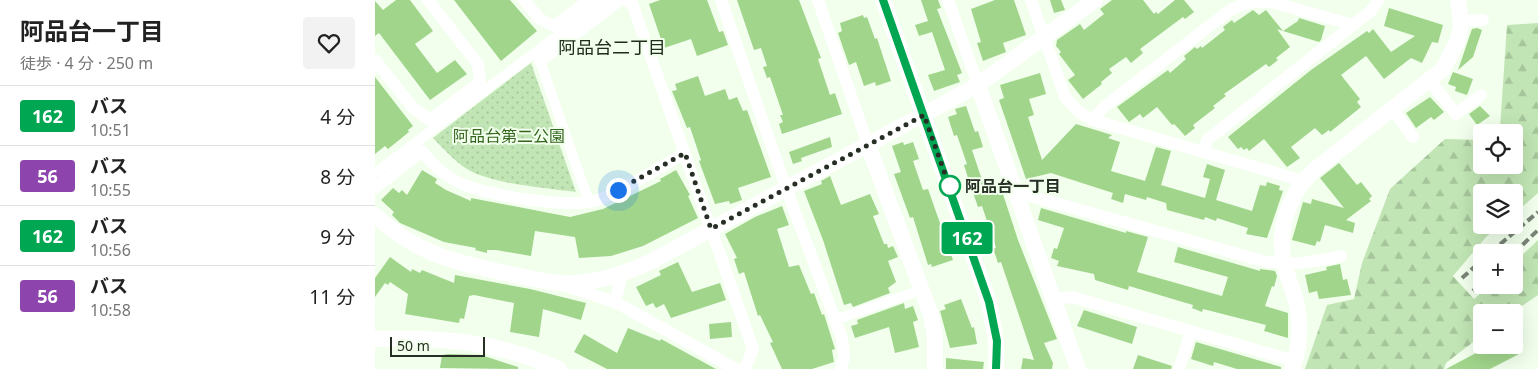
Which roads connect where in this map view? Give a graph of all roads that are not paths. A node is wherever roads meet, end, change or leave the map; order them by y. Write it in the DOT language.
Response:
graph roads {
  1 [pos="428,0"];
  2 [pos="524,0"];
  3 [pos="589,0"];
  4 [pos="605,0"];
  5 [pos="621,0"];
  6 [pos="625,0"];
  7 [pos="721,0"];
  8 [pos="818,0"];
  9 [pos="883,0"];
  10 [pos="948,0"];
  11 [pos="1031,0"];
  12 [pos="1095,0"];
  13 [pos="1378,0"];
  14 [pos="1458,0"];
  15 [pos="1483,20"];
  16 [pos="1461,21"];
  17 [pos="1353,26"];
  18 [pos="1044,37"];
  19 [pos="375,60"];
  20 [pos="540,60"];
  21 [pos="1430,81"];
  22 [pos="978,85"];
  23 [pos="1481,95"];
  24 [pos="1393,110"];
  25 [pos="924,115"];
  26 [pos="1092,120"];
  27 [pos="1413,137"];
  28 [pos="868,145"];
  29 [pos="1204,151"];
  30 [pos="685,153"];
  31 [pos="375,173"];
  32 [pos="1304,181"];
  33 [pos="375,188"];
  34 [pos="785,188"];
  35 [pos="1016,192"];
  36 [pos="589,202"];
  37 [pos="375,215"];
  38 [pos="711,229"];
  39 [pos="1341,256"];
  40 [pos="1285,265"];
  41 [pos="622,274"];
  42 [pos="560,284"];
  43 [pos="921,290"];
  44 [pos="1054,299"];
  45 [pos="615,302"];
  46 [pos="835,320"];
  47 [pos="1191,331"];
  48 [pos="375,339"];
  49 [pos="1294,365"];
  50 [pos="559,369"];
  51 [pos="736,369"];
  52 [pos="745,369"];
  53 [pos="841,369"];
  54 [pos="935,369"];
  55 [pos="996,369"];
  56 [pos="1079,369"];
  57 [pos="1179,369"];
  1 -- 19 [label="street"];
  2 -- 3 [label="street"];
  4 -- 31 [label="street"];
  5 -- 20 [label="street"];
  6 -- 30 [label="street"];
  7 -- 34 [label="street"];
  8 -- 28 [label="street"];
  9 -- 25 [label="street"];
  10 -- 22 [label="street"];
  11 -- 18 [label="street"];
  12 -- 18 [label="street"];
  13 -- 17 [label="street"];
  14 -- 16 [label="street"];
  15 -- 16 [label="street"];
  16 -- 21 [label="street"];
  17 -- 26 [label="street"];
  17 -- 29 [label="street"];
  18 -- 22 [label="street"];
  18 -- 26 [label="street"];
  20 -- 36 [label="street"];
  21 -- 23 [label="street"];
  21 -- 24 [label="street"];
  22 -- 25 [label="street"];
  22 -- 35 [label="street"];
  24 -- 27 [label="street"];
  24 -- 32 [label="street"];
  25 -- 28 [label="street"];
  25 -- 55 [label="street"];
  26 -- 29 [label="street"];
  28 -- 34 [label="street"];
  28 -- 43 [label="street"];
  29 -- 32 [label="street"];
  30 -- 36 [label="street"];
  30 -- 38 [label="street"];
  32 -- 40 [label="street"];
  33 -- 36 [label="street"];
  34 -- 38 [label="street"];
  34 -- 46 [label="street"];
  35 -- 40 [label="street"];
  35 -- 44 [label="street"];
  37 -- 42 [label="street"];
  38 -- 41 [label="street"];
  38 -- 52 [label="street"];
  39 -- 40 [label="street"];
  40 -- 49 [label="street"];
  41 -- 42 [label="street"];
  41 -- 45 [label="street"];
  42 -- 45 [label="street"];
  43 -- 46 [label="street"];
  43 -- 54 [label="street"];
  44 -- 47 [label="street"];
  44 -- 56 [label="street"];
  45 -- 51 [label="street"];
  46 -- 53 [label="street"];
  47 -- 49 [label="street"];
  47 -- 57 [label="street"];
  48 -- 50 [label="street"];
}
